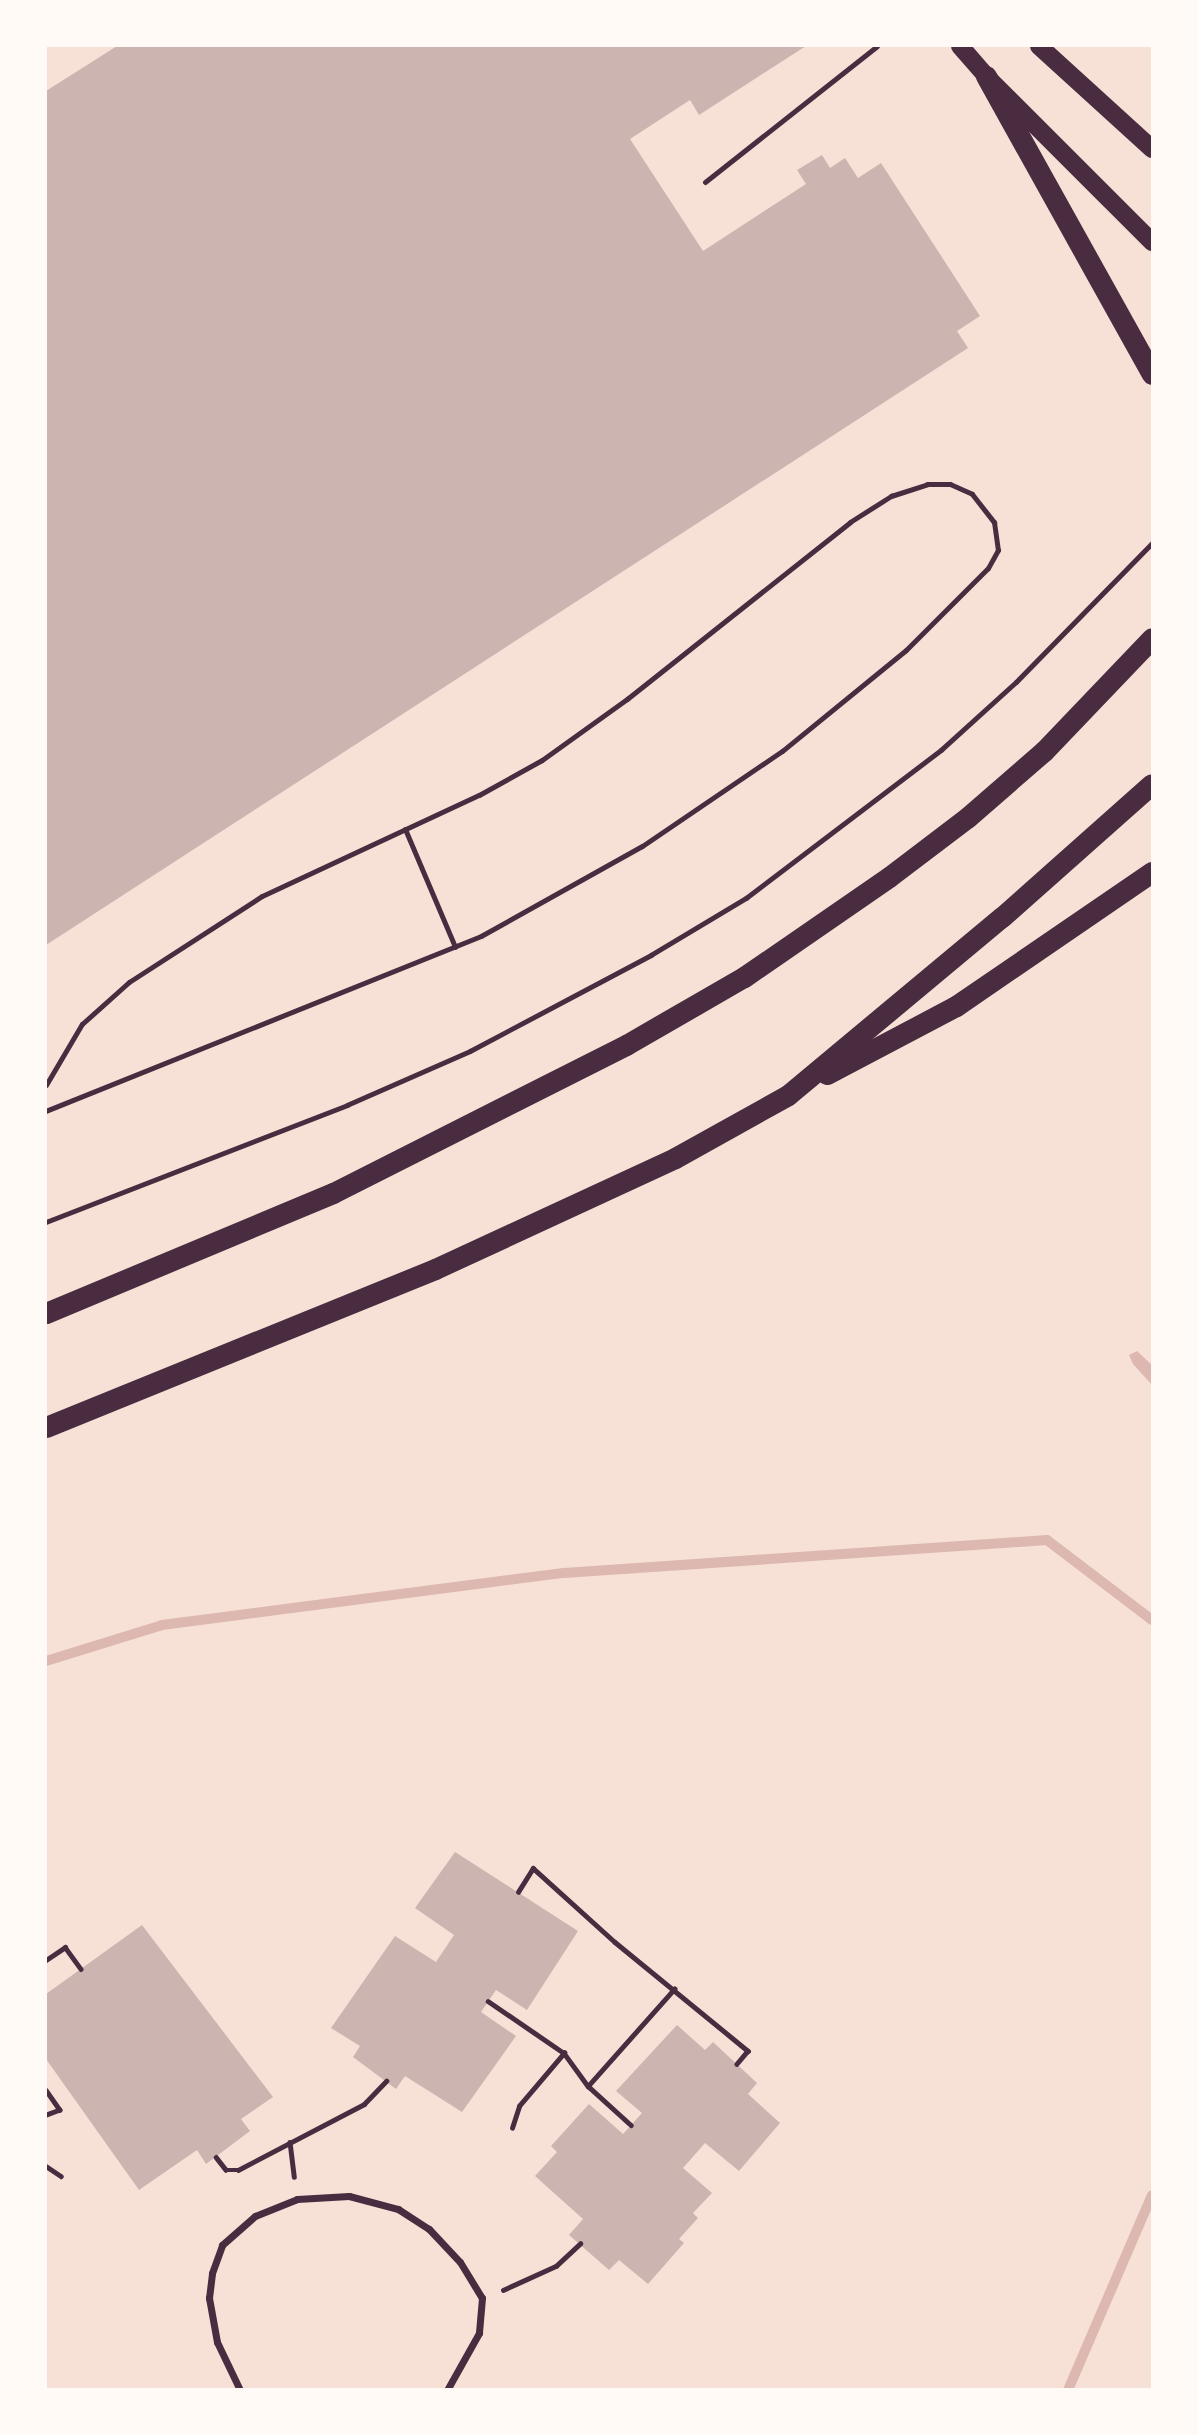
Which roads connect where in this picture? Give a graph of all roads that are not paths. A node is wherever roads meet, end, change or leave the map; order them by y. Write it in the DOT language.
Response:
graph roads {
  1 [pos="877,46"];
  2 [pos="960,46"];
  3 [pos="1039,46"];
  4 [pos="986,76"];
  5 [pos="1153,149"];
  6 [pos="705,182"];
  7 [pos="1153,242"];
  8 [pos="1153,374"];
  9 [pos="1153,638"];
  10 [pos="1153,784"];
  11 [pos="405,829"];
  12 [pos="1153,872"];
  13 [pos="455,947"];
  14 [pos="46,1085"];
  15 [pos="788,1095"];
  16 [pos="46,1111"];
  17 [pos="46,1313"];
  18 [pos="46,1427"];
  19 [pos="240,2389"];
  20 [pos="447,2389"];
  1 -- 6 [label="lane"];
  2 -- 4 [label="main road"];
  3 -- 5 [label="main road"];
  4 -- 7 [label="main road"];
  4 -- 8 [label="highway"];
  9 -- 17 [label="highway"];
  10 -- 15 [label="highway"];
  11 -- 13 [label="lane"];
  11 -- 13 [label="lane"];
  11 -- 14 [label="lane"];
  12 -- 15 [label="highway"];
  13 -- 16 [label="lane"];
  15 -- 18 [label="highway"];
  19 -- 20 [label="street"];
}
